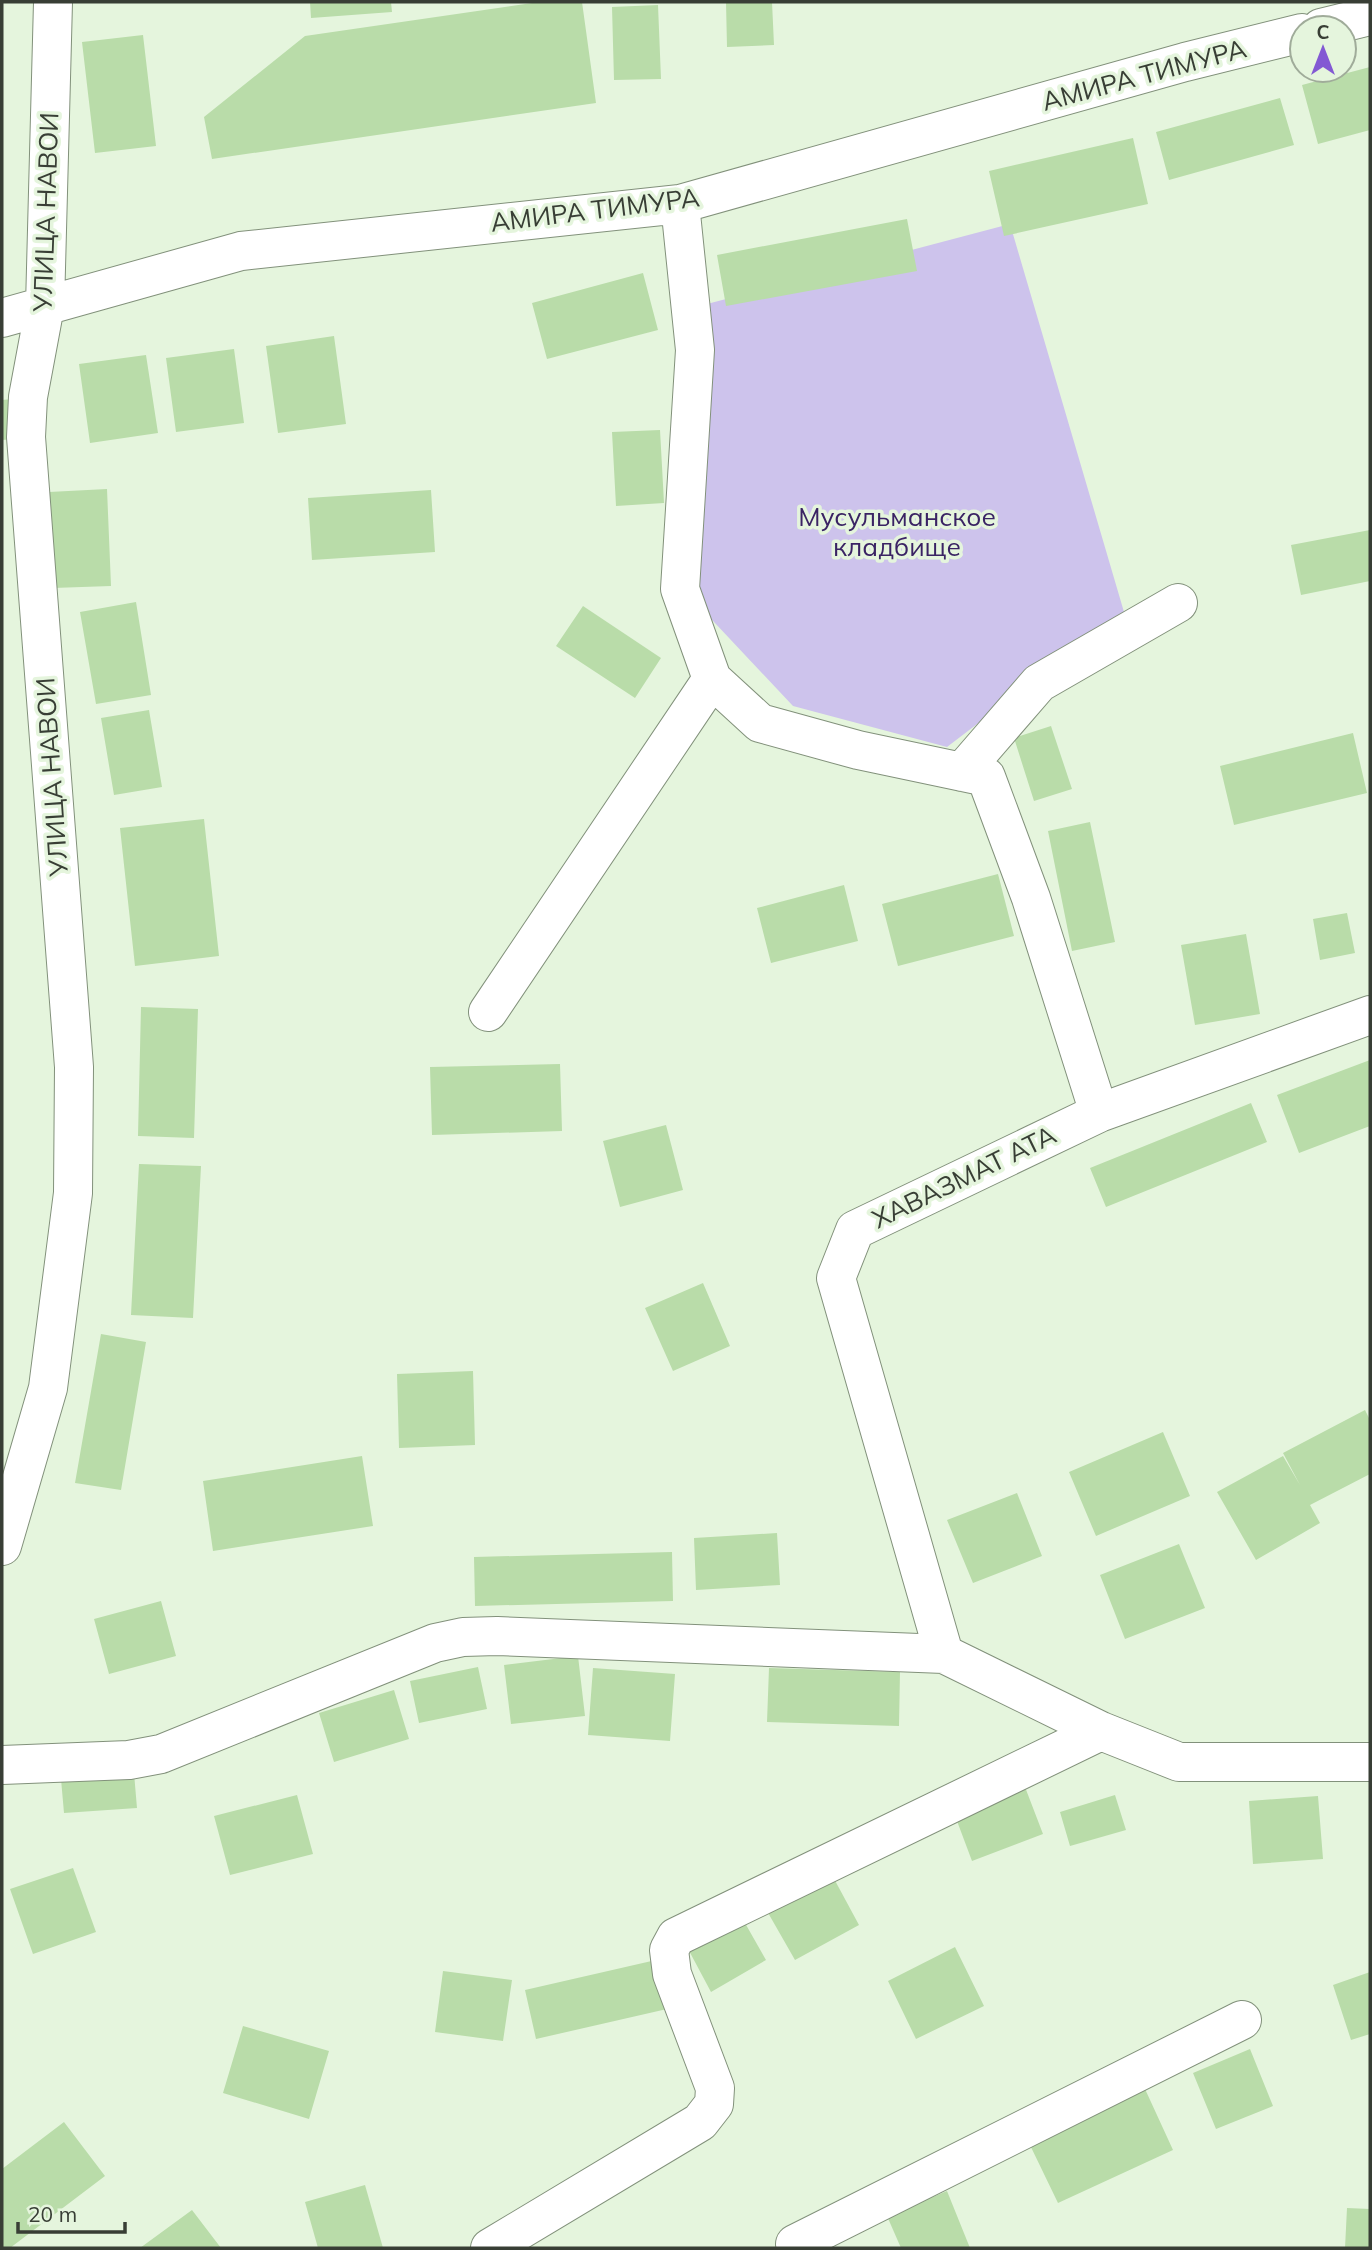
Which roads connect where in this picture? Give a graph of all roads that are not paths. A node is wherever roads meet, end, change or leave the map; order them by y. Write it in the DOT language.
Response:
graph roads {
  1 [pos="53,2"];
  2 [pos="1288,36"];
  3 [pos="680,204"];
  4 [pos="45,306"];
  5 [pos="2,318"];
  6 [pos="1178,603"];
  7 [pos="712,679"];
  8 [pos="962,772"];
  9 [pos="488,1012"];
  10 [pos="1370,1014"];
  11 [pos="1099,1113"];
  12 [pos="2,1546"];
  13 [pos="944,1654"];
  14 [pos="1101,1731"];
  15 [pos="1370,1762"];
  16 [pos="2,1765"];
  17 [pos="1242,2020"];
  18 [pos="490,2248"];
  19 [pos="797,2248"];
  1 -- 4 [label="street, УЛИЦА НАВОИ"];
  2 -- 3 [label="street, АМИРА ТИМУРА"];
  3 -- 4 [label="street, АМИРА ТИМУРА"];
  3 -- 7 [label="street"];
  4 -- 5 [label="street, АМИРА ТИМУРА"];
  4 -- 12 [label="street, УЛИЦА НАВОИ"];
  6 -- 8 [label="street"];
  7 -- 8 [label="street"];
  7 -- 9 [label="street"];
  8 -- 11 [label="street"];
  10 -- 11 [label="street, ХАВАЗМАТ АТА"];
  11 -- 13 [label="street, ХАВАЗМАТ АТА"];
  13 -- 14 [label="street"];
  13 -- 16 [label="street"];
  14 -- 15 [label="street"];
  14 -- 18 [label="street"];
  17 -- 19 [label="street"];
}
